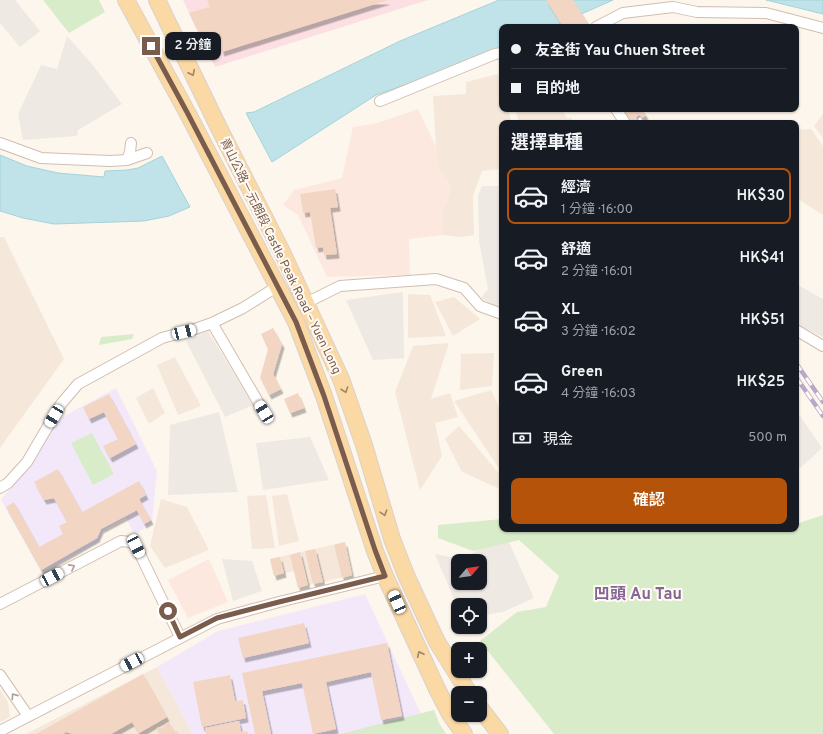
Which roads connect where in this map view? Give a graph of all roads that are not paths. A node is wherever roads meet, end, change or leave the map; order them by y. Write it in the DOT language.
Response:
graph roads {
  1 [pos="126,0"];
  2 [pos="157,0"];
  3 [pos="601,24"];
  4 [pos="823,28"];
  5 [pos="499,53"];
  6 [pos="380,101"];
  7 [pos="131,142"];
  8 [pos="0,143"];
  9 [pos="147,153"];
  10 [pos="127,160"];
  11 [pos="278,286"];
  12 [pos="306,303"];
  13 [pos="499,313"];
  14 [pos="212,323"];
  15 [pos="799,332"];
  16 [pos="823,346"];
  17 [pos="264,412"];
  18 [pos="0,488"];
  19 [pos="385,576"];
  20 [pos="0,604"];
  21 [pos="180,637"];
  22 [pos="0,675"];
  23 [pos="465,686"];
  24 [pos="28,716"];
  25 [pos="487,717"];
  26 [pos="0,731"];
  27 [pos="464,734"];
  28 [pos="500,734"];
  1 -- 11 [label="main road, 青山公路－元朗段 Castle Peak Road – Yuen Long"];
  2 -- 12 [label="main road, 青山公路－元朗段 Castle Peak Road – Yuen Long, one-way"];
  3 -- 4 [label="street"];
  5 -- 6 [label="street"];
  7 -- 10 [label="street"];
  8 -- 10 [label="street"];
  9 -- 10 [label="street"];
  11 -- 14 [label="street"];
  11 -- 19 [label="main road, 青山公路－元朗段 Castle Peak Road – Yuen Long"];
  12 -- 13 [label="street"];
  12 -- 23 [label="main road, 青山公路－元朗段 Castle Peak Road – Yuen Long, one-way"];
  14 -- 17 [label="street"];
  14 -- 18 [label="street"];
  15 -- 16 [label="street"];
  19 -- 21 [label="street"];
  27 -- 19 [label="main road, 青山公路－元朗段 Castle Peak Road – Yuen Long, one-way"];
  20 -- 21 [label="street, one-way"];
  21 -- 24 [label="street"];
  24 -- 22 [label="street, one-way"];
  24 -- 26 [label="street"];
  25 -- 28 [label="main road"];
}
